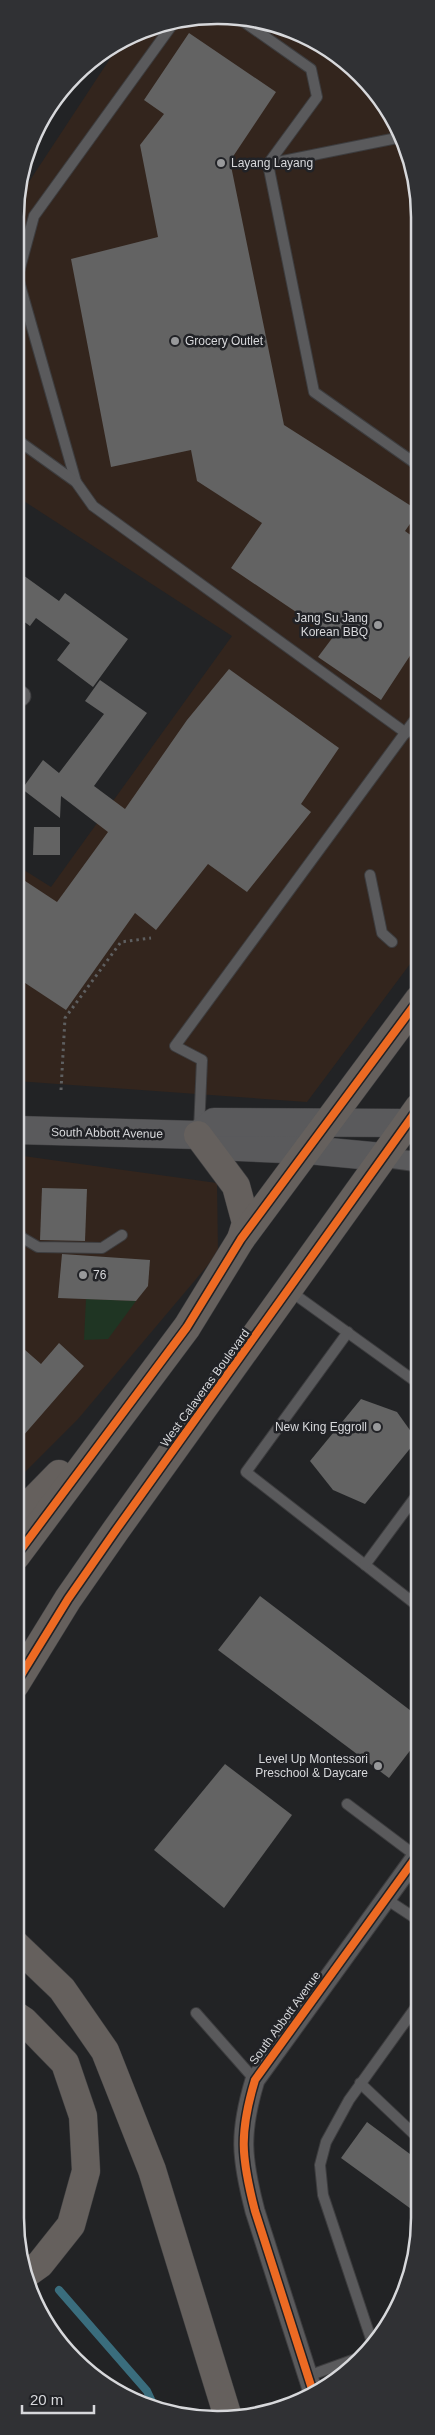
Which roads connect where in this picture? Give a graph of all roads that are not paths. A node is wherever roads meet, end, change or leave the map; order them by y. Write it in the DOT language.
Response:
graph roads {
  1 [pos="262,29"];
  2 [pos="168,30"];
  3 [pos="395,139"];
  4 [pos="268,164"];
  5 [pos="24,253"];
  6 [pos="24,303"];
  7 [pos="24,445"];
  8 [pos="411,460"];
  9 [pos="76,482"];
  10 [pos="411,726"];
  11 [pos="406,734"];
  12 [pos="370,875"];
  13 [pos="392,942"];
  14 [pos="411,1010"];
  15 [pos="411,1118"];
  16 [pos="328,1123"];
  17 [pos="411,1123"];
  18 [pos="24,1130"];
  19 [pos="198,1135"];
  20 [pos="308,1150"];
  21 [pos="382,1157"];
  22 [pos="411,1161"];
  23 [pos="122,1236"];
  24 [pos="24,1239"];
  25 [pos="241,1239"];
  26 [pos="290,1290"];
  27 [pos="348,1332"];
  28 [pos="411,1378"];
  29 [pos="129,1404"];
  30 [pos="411,1503"];
  31 [pos="24,1510"];
  32 [pos="24,1545"];
  33 [pos="365,1565"];
  34 [pos="411,1601"];
  35 [pos="24,1672"];
  36 [pos="347,1804"];
  37 [pos="411,1850"];
  38 [pos="411,1863"];
  39 [pos="386,1899"];
  40 [pos="411,1915"];
  41 [pos="24,1953"];
  42 [pos="196,2013"];
  43 [pos="411,2014"];
  44 [pos="24,2020"];
  45 [pos="255,2080"];
  46 [pos="360,2084"];
  47 [pos="411,2131"];
  48 [pos="31,2271"];
  49 [pos="370,2336"];
  50 [pos="335,2371"];
  51 [pos="311,2384"];
  52 [pos="226,2411"];
  1 -- 4 [label="lane"];
  2 -- 5 [label="lane"];
  3 -- 4 [label="lane"];
  4 -- 8 [label="lane"];
  6 -- 9 [label="lane"];
  7 -- 9 [label="lane"];
  9 -- 11 [label="lane"];
  10 -- 11 [label="lane"];
  11 -- 19 [label="lane"];
  12 -- 13 [label="lane"];
  14 -- 16 [label="highway"];
  15 -- 16 [label="street"];
  16 -- 19 [label="street"];
  16 -- 20 [label="highway"];
  17 -- 21 [label="highway, West Calaveras Boulevard"];
  18 -- 19 [label="street, South Abbott Avenue"];
  19 -- 20 [label="street, South Abbott Avenue"];
  19 -- 25 [label="highway"];
  20 -- 21 [label="street, South Abbott Avenue"];
  20 -- 25 [label="highway"];
  21 -- 22 [label="street, South Abbott Avenue"];
  21 -- 26 [label="highway, West Calaveras Boulevard"];
  23 -- 24 [label="lane"];
  25 -- 29 [label="highway"];
  26 -- 27 [label="lane"];
  26 -- 35 [label="highway, West Calaveras Boulevard"];
  27 -- 28 [label="lane"];
  27 -- 33 [label="lane"];
  29 -- 31 [label="highway"];
  29 -- 32 [label="highway"];
  30 -- 33 [label="lane"];
  33 -- 34 [label="lane"];
  36 -- 37 [label="lane"];
  38 -- 39 [label="street, South Abbott Avenue"];
  39 -- 40 [label="lane"];
  39 -- 45 [label="street, South Abbott Avenue"];
  41 -- 52 [label="highway"];
  42 -- 45 [label="lane"];
  43 -- 46 [label="lane"];
  44 -- 48 [label="highway"];
  45 -- 51 [label="street, South Abbott Avenue"];
  46 -- 47 [label="lane"];
  46 -- 49 [label="lane"];
  50 -- 51 [label="lane"];
}
